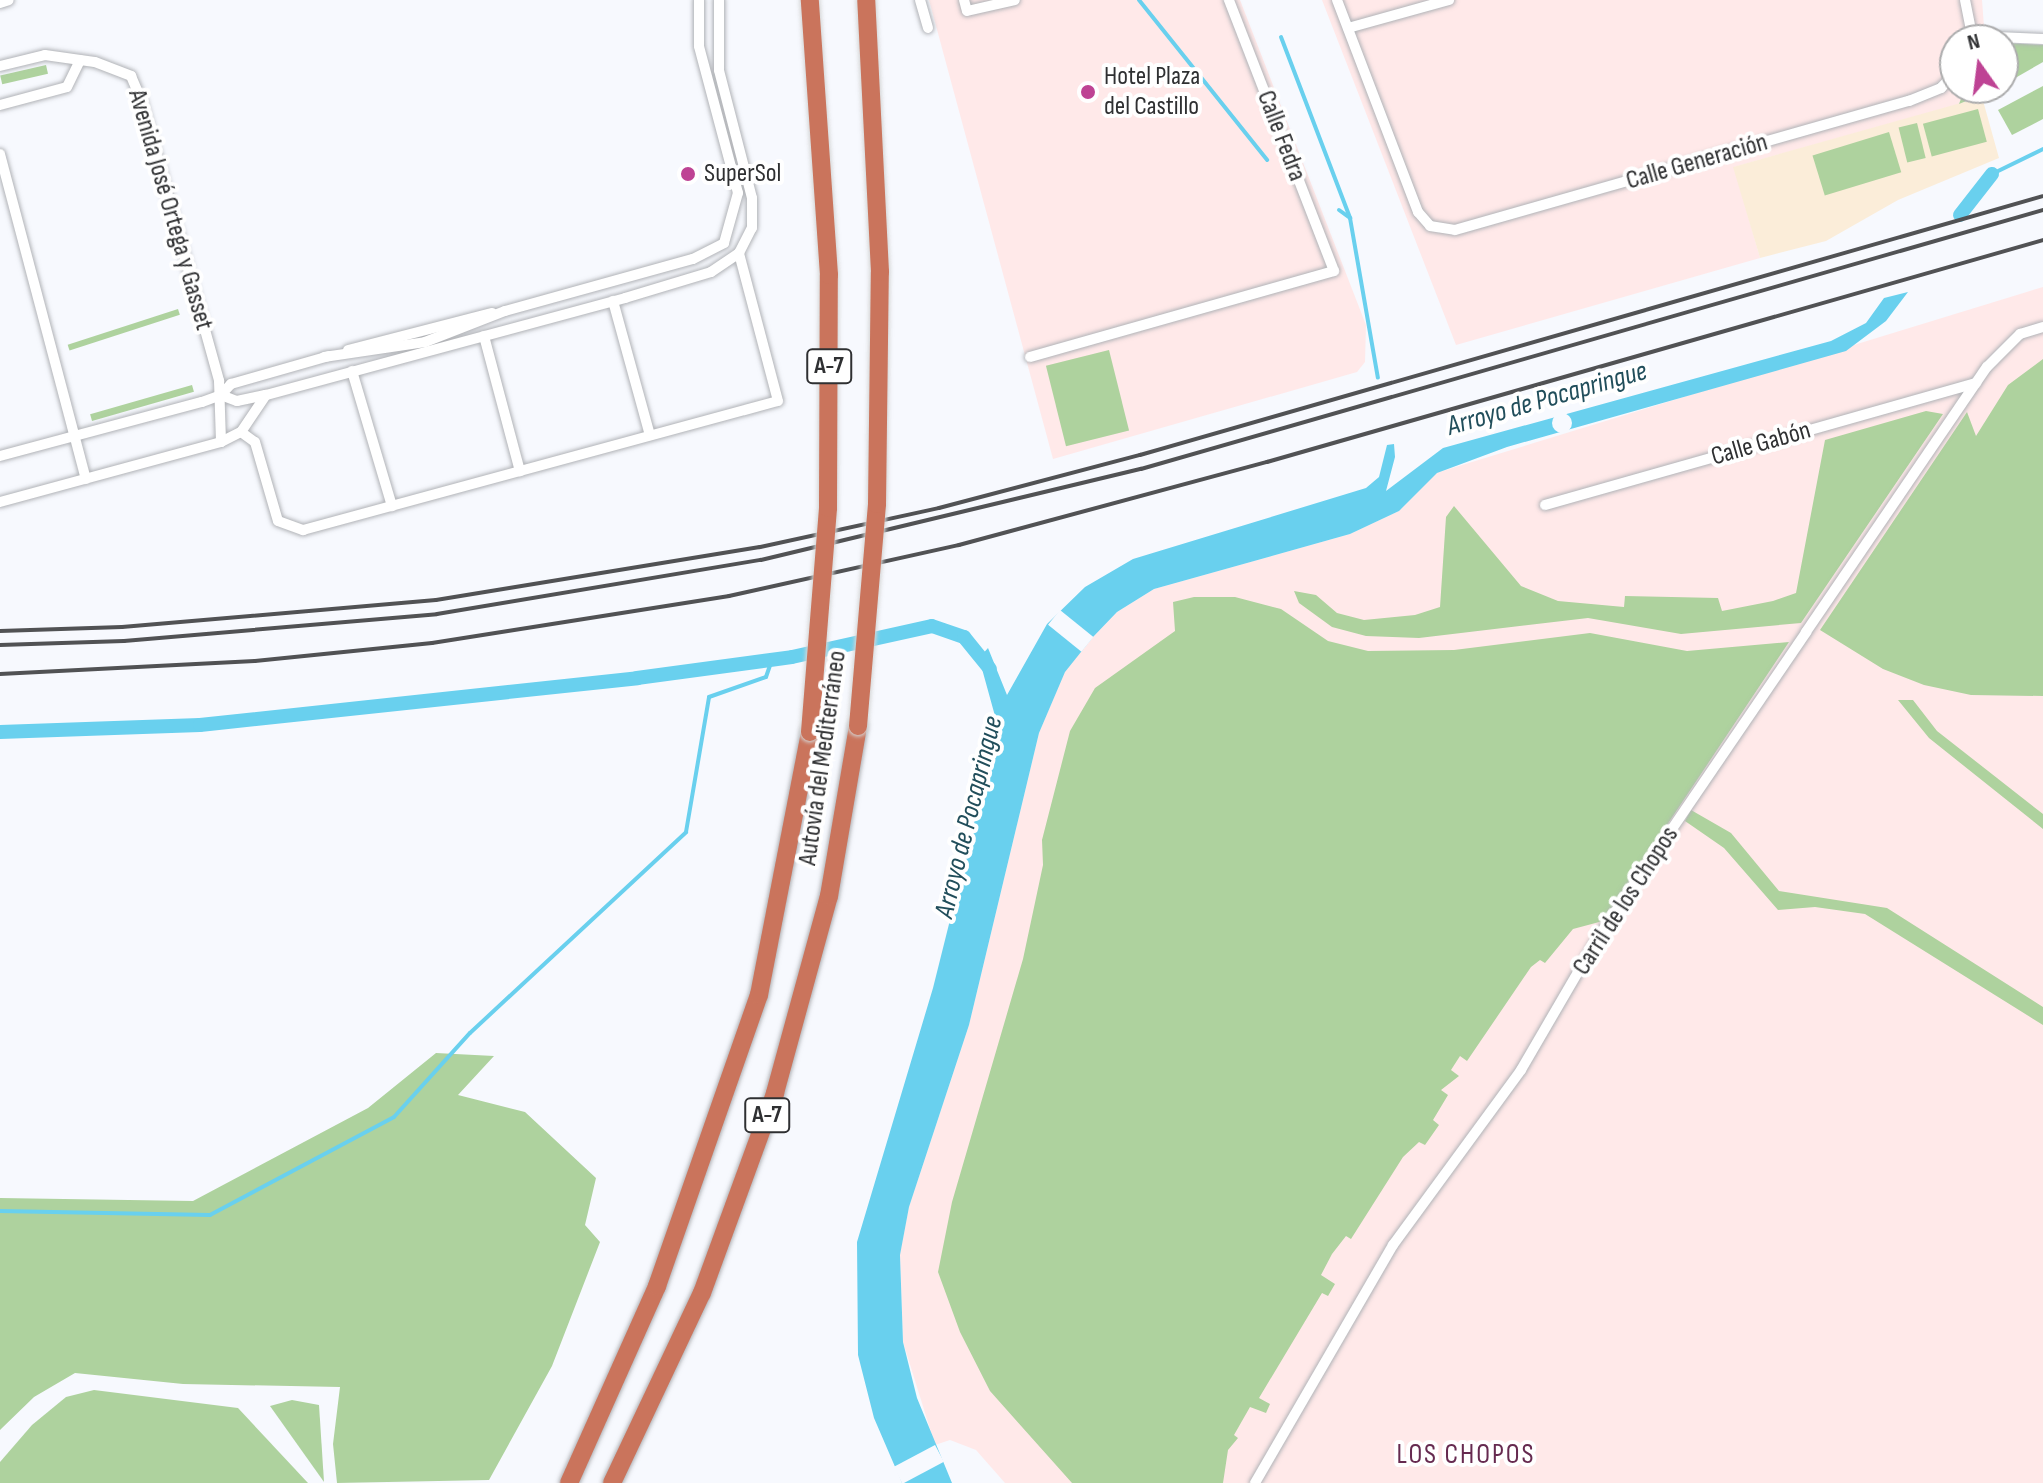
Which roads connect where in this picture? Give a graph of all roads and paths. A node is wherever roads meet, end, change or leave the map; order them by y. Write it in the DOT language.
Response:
graph roads {
  1 [pos="9,0"];
  2 [pos="699,0"];
  3 [pos="719,0"];
  4 [pos="810,0"];
  5 [pos="866,0"];
  6 [pos="920,0"];
  7 [pos="964,0"];
  8 [pos="1015,0"];
  9 [pos="1229,0"];
  10 [pos="1337,0"];
  11 [pos="1449,0"];
  12 [pos="1965,0"];
  13 [pos="0,3"];
  14 [pos="1970,24"];
  15 [pos="928,28"];
  16 [pos="1348,28"];
  17 [pos="2019,39"];
  18 [pos="2043,39"];
  19 [pos="80,60"];
  20 [pos="0,66"];
  21 [pos="1939,89"];
  22 [pos="0,105"];
  23 [pos="0,154"];
  24 [pos="739,253"];
  25 [pos="613,301"];
  26 [pos="2043,327"];
  27 [pos="484,336"];
  28 [pos="1030,357"];
  29 [pos="352,371"];
  30 [pos="1976,383"];
  31 [pos="221,395"];
  32 [pos="266,395"];
  33 [pos="241,432"];
  34 [pos="650,435"];
  35 [pos="74,436"];
  36 [pos="221,442"];
  37 [pos="0,456"];
  38 [pos="520,471"];
  39 [pos="86,479"];
  40 [pos="0,502"];
  41 [pos="1545,505"];
  42 [pos="392,506"];
  43 [pos="569,1483"];
  44 [pos="612,1483"];
  45 [pos="1255,1483"];
  1 -- 13 [label="street"];
  2 -- 31 [label="street"];
  3 -- 24 [label="street"];
  4 -- 43 [label="highway, Autovía del Mediterráneo / A-7, bridge"];
  5 -- 44 [label="highway, Autovía del Mediterráneo / A-7, bridge"];
  6 -- 15 [label="street"];
  7 -- 8 [label="street"];
  9 -- 28 [label="street, Calle Fedra"];
  10 -- 16 [label="street"];
  11 -- 16 [label="street"];
  12 -- 14 [label="street"];
  16 -- 21 [label="street, Calle Generación"];
  17 -- 18 [label="street"];
  19 -- 20 [label="street, Avenida José Ortega y Gasset"];
  19 -- 22 [label="street"];
  19 -- 31 [label="street, Avenida José Ortega y Gasset"];
  23 -- 35 [label="street"];
  24 -- 25 [label="street"];
  24 -- 34 [label="street"];
  25 -- 27 [label="street"];
  25 -- 34 [label="street"];
  26 -- 30 [label="street, Carril de los Chopos"];
  27 -- 29 [label="street"];
  27 -- 38 [label="street"];
  29 -- 32 [label="street"];
  29 -- 42 [label="street"];
  30 -- 41 [label="street, Calle Gabón"];
  30 -- 45 [label="street, Carril de los Chopos"];
  31 -- 32 [label="street"];
  31 -- 35 [label="street"];
  31 -- 36 [label="street, Avenida José Ortega y Gasset"];
  32 -- 33 [label="street"];
  33 -- 36 [label="street"];
  33 -- 42 [label="street"];
  34 -- 38 [label="street"];
  35 -- 37 [label="street"];
  35 -- 39 [label="street"];
  36 -- 39 [label="street"];
  38 -- 42 [label="street"];
  39 -- 40 [label="street"];
}
